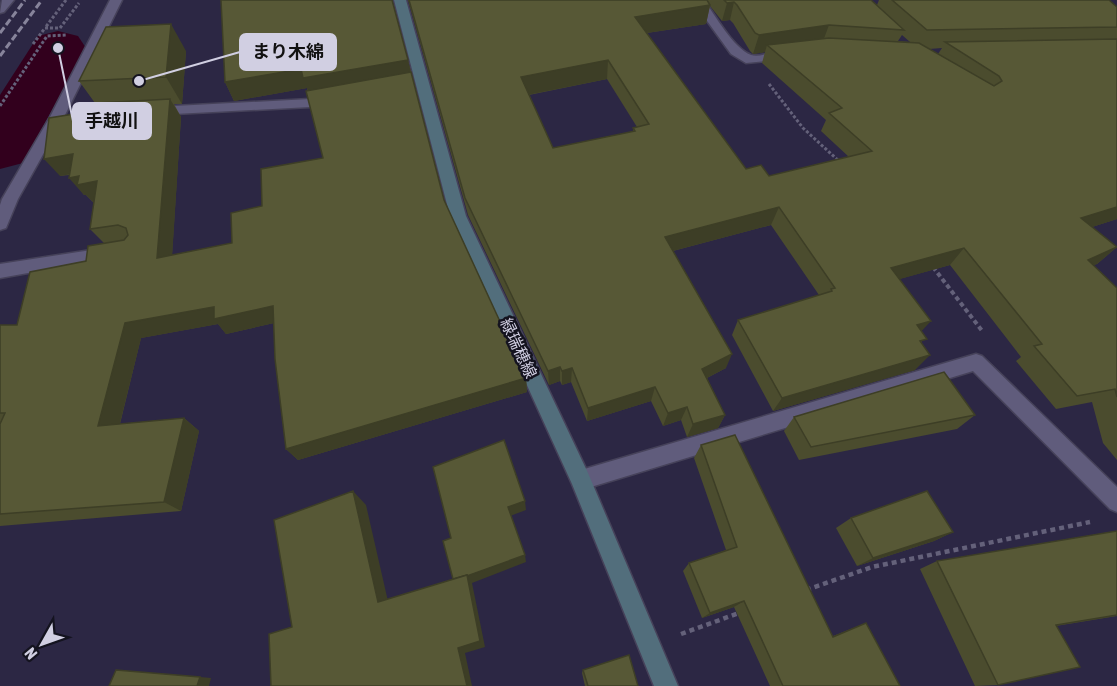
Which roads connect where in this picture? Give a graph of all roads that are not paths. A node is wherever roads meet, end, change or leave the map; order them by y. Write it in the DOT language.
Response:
graph roads {
  1 [pos="8,0"];
  2 [pos="116,0"];
  3 [pos="400,0"];
  4 [pos="698,0"];
  5 [pos="0,9"];
  6 [pos="802,53"];
  7 [pos="343,97"];
  8 [pos="138,112"];
  9 [pos="0,224"];
  10 [pos="132,250"];
  11 [pos="0,271"];
  12 [pos="580,480"];
  13 [pos="1117,502"];
  14 [pos="666,686"];
  1 -- 5 [label="street"];
  2 -- 9 [label="street"];
  3 -- 12 [label="main road, 緑瑞穂線"];
  4 -- 6 [label="street"];
  7 -- 8 [label="street"];
  10 -- 11 [label="street"];
  12 -- 13 [label="street"];
  12 -- 14 [label="main road, 緑瑞穂線"];
}
